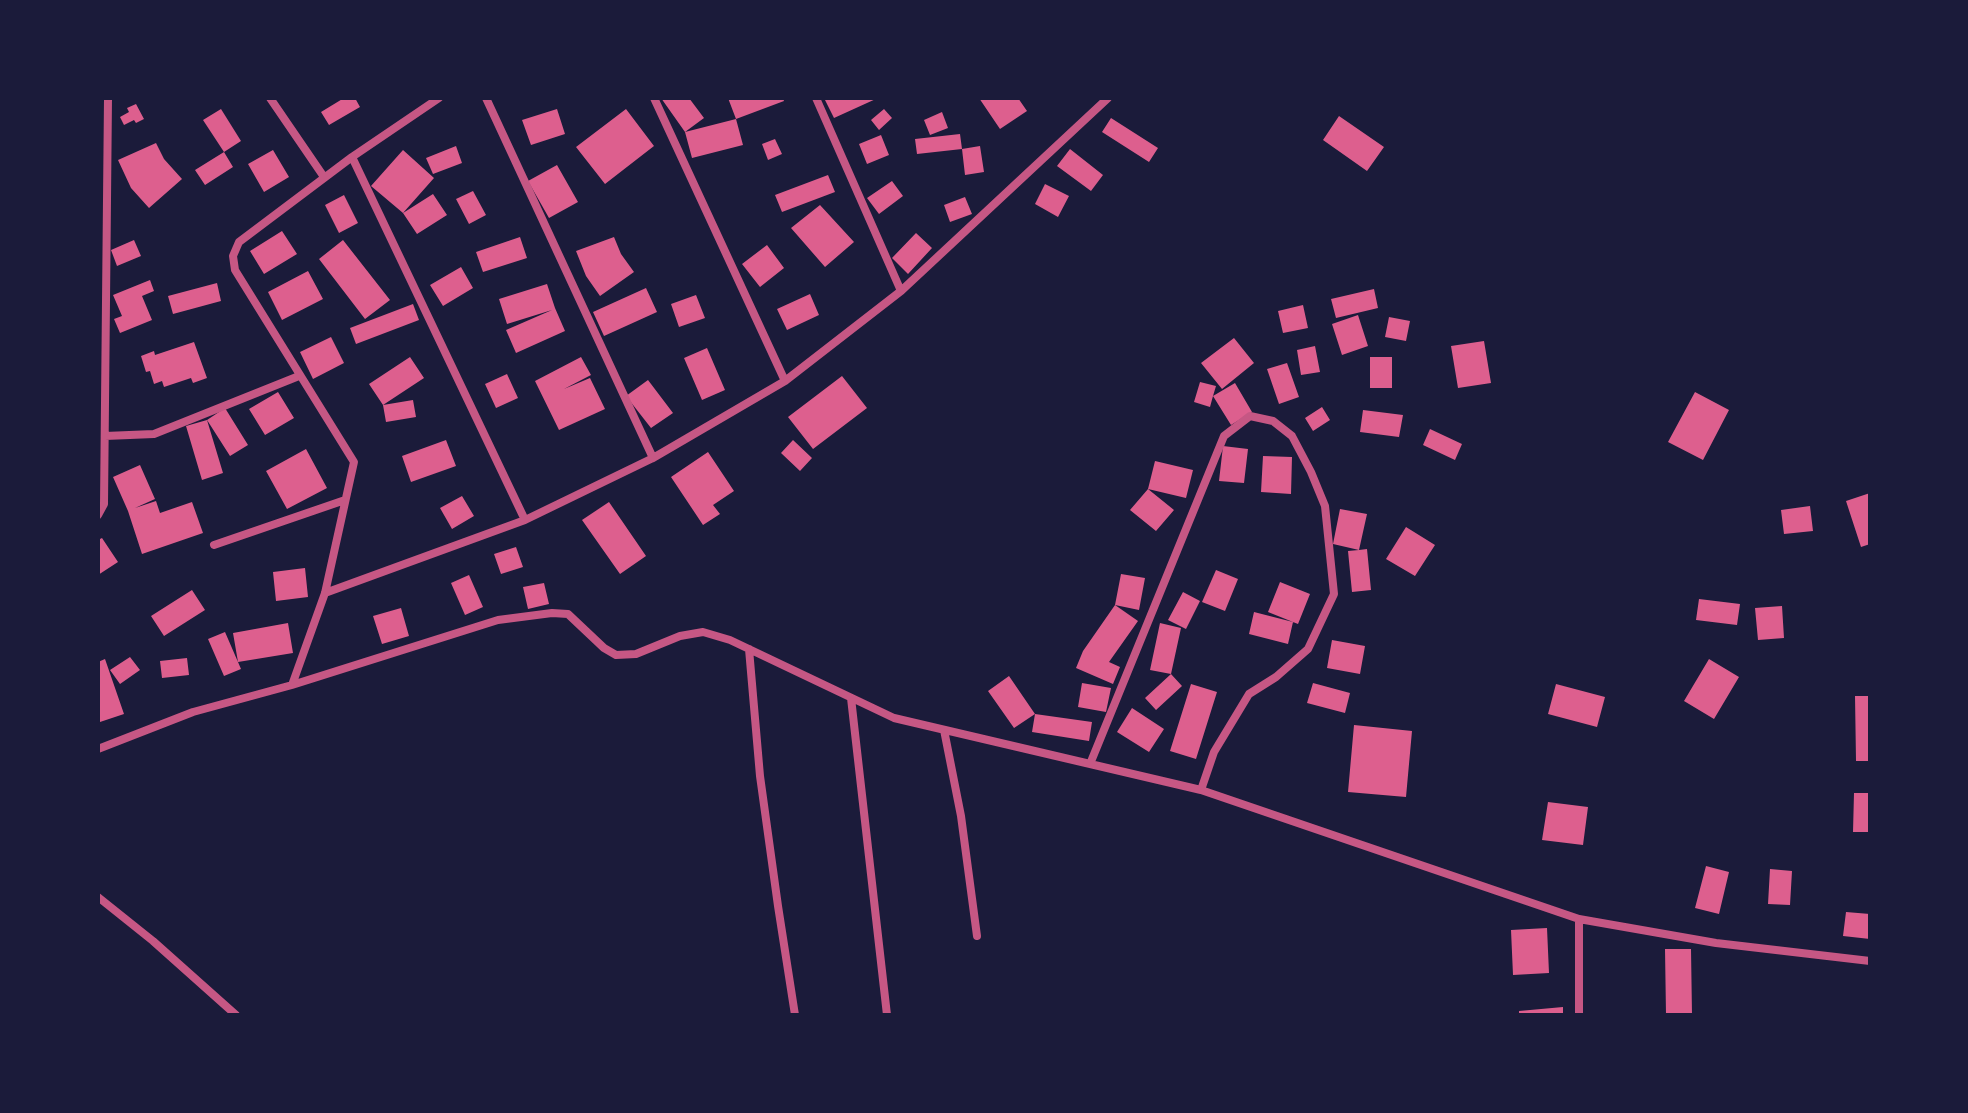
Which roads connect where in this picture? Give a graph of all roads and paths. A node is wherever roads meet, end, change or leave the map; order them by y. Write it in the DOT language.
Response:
graph roads {
  1 [pos="108,98"];
  2 [pos="270,98"];
  3 [pos="439,98"];
  4 [pos="486,98"];
  5 [pos="654,98"];
  6 [pos="816,98"];
  7 [pos="1108,98"];
  8 [pos="352,157"];
  9 [pos="324,177"];
  10 [pos="901,291"];
  11 [pos="299,376"];
  12 [pos="785,381"];
  13 [pos="105,436"];
  14 [pos="653,458"];
  15 [pos="345,500"];
  16 [pos="98,515"];
  17 [pos="525,520"];
  18 [pos="214,545"];
  19 [pos="325,593"];
  20 [pos="749,649"];
  21 [pos="292,685"];
  22 [pos="851,698"];
  23 [pos="944,730"];
  24 [pos="98,749"];
  25 [pos="1090,764"];
  26 [pos="1201,790"];
  27 [pos="98,897"];
  28 [pos="1579,919"];
  29 [pos="977,936"];
  30 [pos="1870,961"];
  31 [pos="236,1015"];
  32 [pos="795,1015"];
  33 [pos="887,1015"];
  34 [pos="1579,1015"];
  1 -- 13 [label="street"];
  2 -- 9 [label="street"];
  3 -- 8 [label="street"];
  4 -- 14 [label="street"];
  5 -- 12 [label="street"];
  6 -- 10 [label="street"];
  7 -- 10 [label="street"];
  8 -- 9 [label="street"];
  8 -- 17 [label="street"];
  9 -- 11 [label="street"];
  10 -- 12 [label="street"];
  11 -- 13 [label="street"];
  11 -- 15 [label="street"];
  12 -- 14 [label="street"];
  13 -- 16 [label="street"];
  14 -- 17 [label="street"];
  15 -- 18 [label="street"];
  15 -- 19 [label="street"];
  17 -- 19 [label="street"];
  19 -- 21 [label="street"];
  20 -- 21 [label="street"];
  20 -- 22 [label="street"];
  20 -- 32 [label="street"];
  21 -- 24 [label="street"];
  22 -- 23 [label="street"];
  22 -- 33 [label="street"];
  23 -- 25 [label="street"];
  23 -- 29 [label="street"];
  25 -- 26 [label="street"];
  25 -- 26 [label="street"];
  26 -- 28 [label="street"];
  27 -- 31 [label="street"];
  28 -- 30 [label="street"];
  28 -- 34 [label="street"];
}
